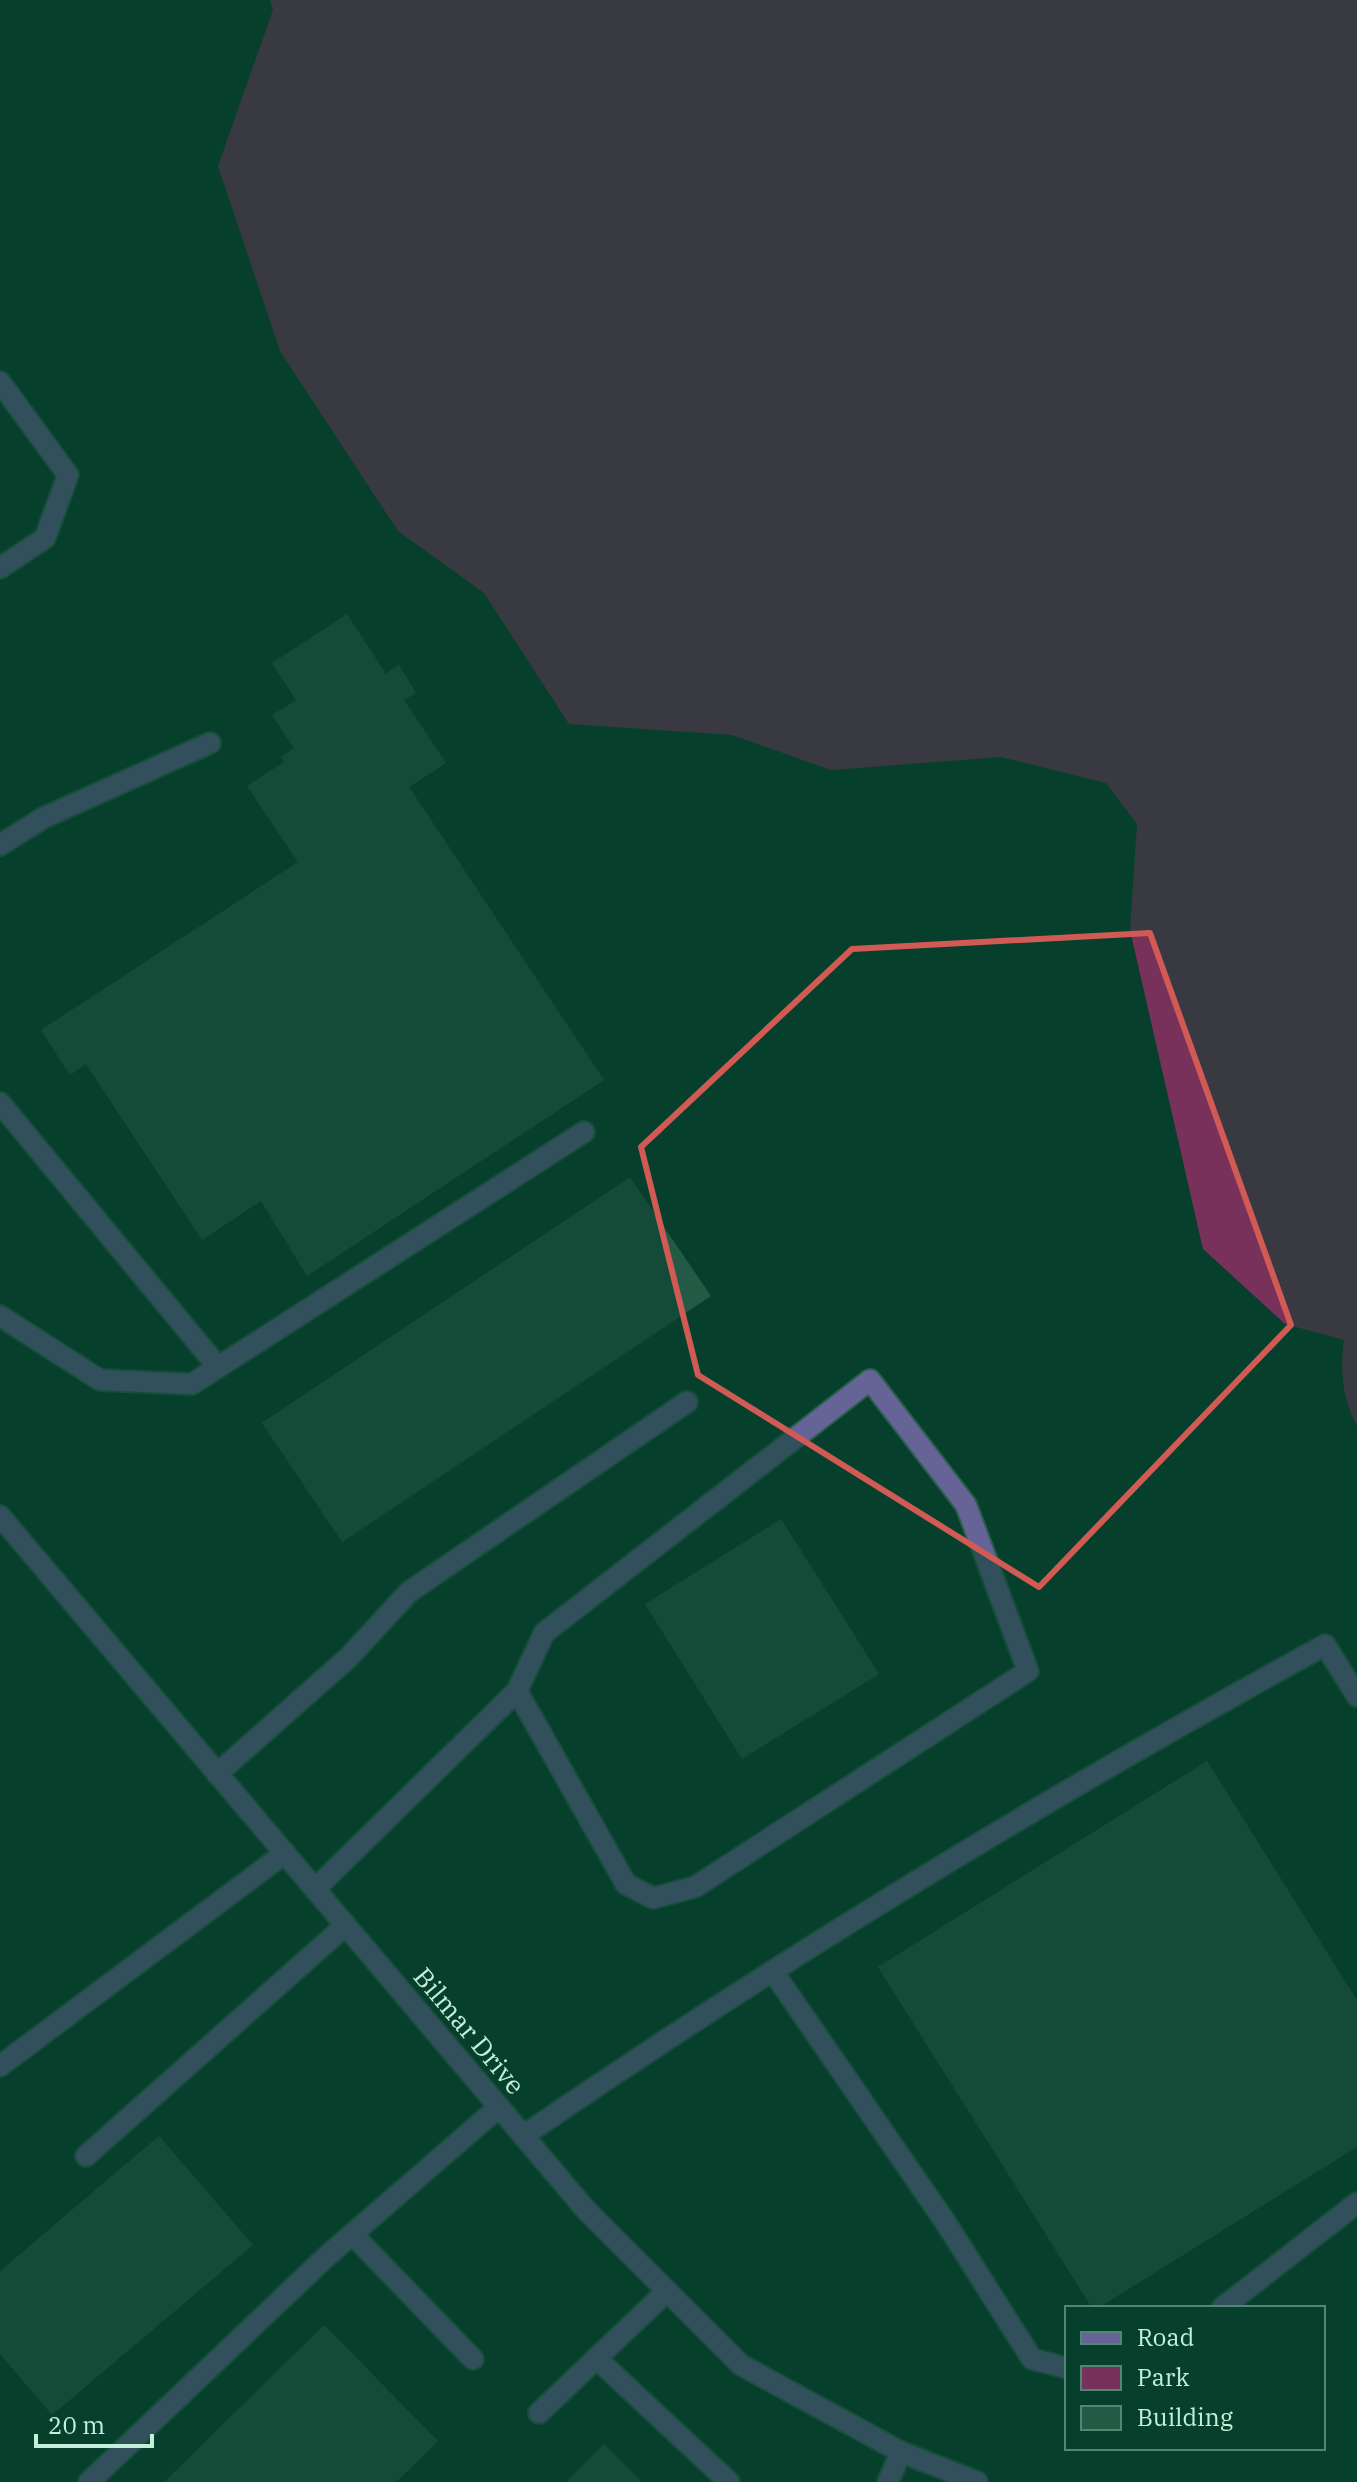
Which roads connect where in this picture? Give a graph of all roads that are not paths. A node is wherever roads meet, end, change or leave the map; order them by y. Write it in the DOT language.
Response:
graph roads {
  1 [pos="0,382"];
  2 [pos="0,568"];
  3 [pos="210,743"];
  4 [pos="0,845"];
  5 [pos="0,1103"];
  6 [pos="584,1132"];
  7 [pos="0,1316"];
  8 [pos="218,1367"];
  9 [pos="687,1402"];
  10 [pos="0,1516"];
  11 [pos="517,1691"];
  12 [pos="1357,1696"];
  13 [pos="217,1774"];
  14 [pos="285,1853"];
  15 [pos="315,1889"];
  16 [pos="346,1925"];
  17 [pos="774,1973"];
  18 [pos="0,2066"];
  19 [pos="499,2107"];
  20 [pos="523,2136"];
  21 [pos="86,2156"];
  22 [pos="1357,2203"];
  23 [pos="352,2234"];
  24 [pos="667,2291"];
  25 [pos="1225,2306"];
  26 [pos="596,2358"];
  27 [pos="473,2359"];
  28 [pos="1065,2367"];
  29 [pos="539,2413"];
  30 [pos="901,2452"];
  31 [pos="89,2482"];
  32 [pos="729,2482"];
  33 [pos="888,2482"];
  34 [pos="977,2482"];
  1 -- 2 [label="street"];
  3 -- 4 [label="street"];
  5 -- 8 [label="street"];
  6 -- 8 [label="street"];
  7 -- 8 [label="street"];
  9 -- 13 [label="street"];
  10 -- 13 [label="street, Bilmar Drive"];
  11 -- 11 [label="street"];
  11 -- 15 [label="street"];
  12 -- 17 [label="street"];
  13 -- 14 [label="street, Bilmar Drive"];
  14 -- 15 [label="street, Bilmar Drive"];
  14 -- 18 [label="street"];
  15 -- 16 [label="street, Bilmar Drive"];
  16 -- 19 [label="street, Bilmar Drive"];
  16 -- 21 [label="street"];
  17 -- 20 [label="street"];
  17 -- 28 [label="street"];
  19 -- 20 [label="street, Bilmar Drive"];
  19 -- 23 [label="street"];
  20 -- 24 [label="street, Bilmar Drive"];
  22 -- 25 [label="street"];
  23 -- 27 [label="street"];
  23 -- 31 [label="street"];
  24 -- 26 [label="street"];
  24 -- 30 [label="street, Bilmar Drive"];
  26 -- 29 [label="street"];
  26 -- 32 [label="street"];
  30 -- 33 [label="street"];
  30 -- 34 [label="street, Bilmar Drive"];
}
